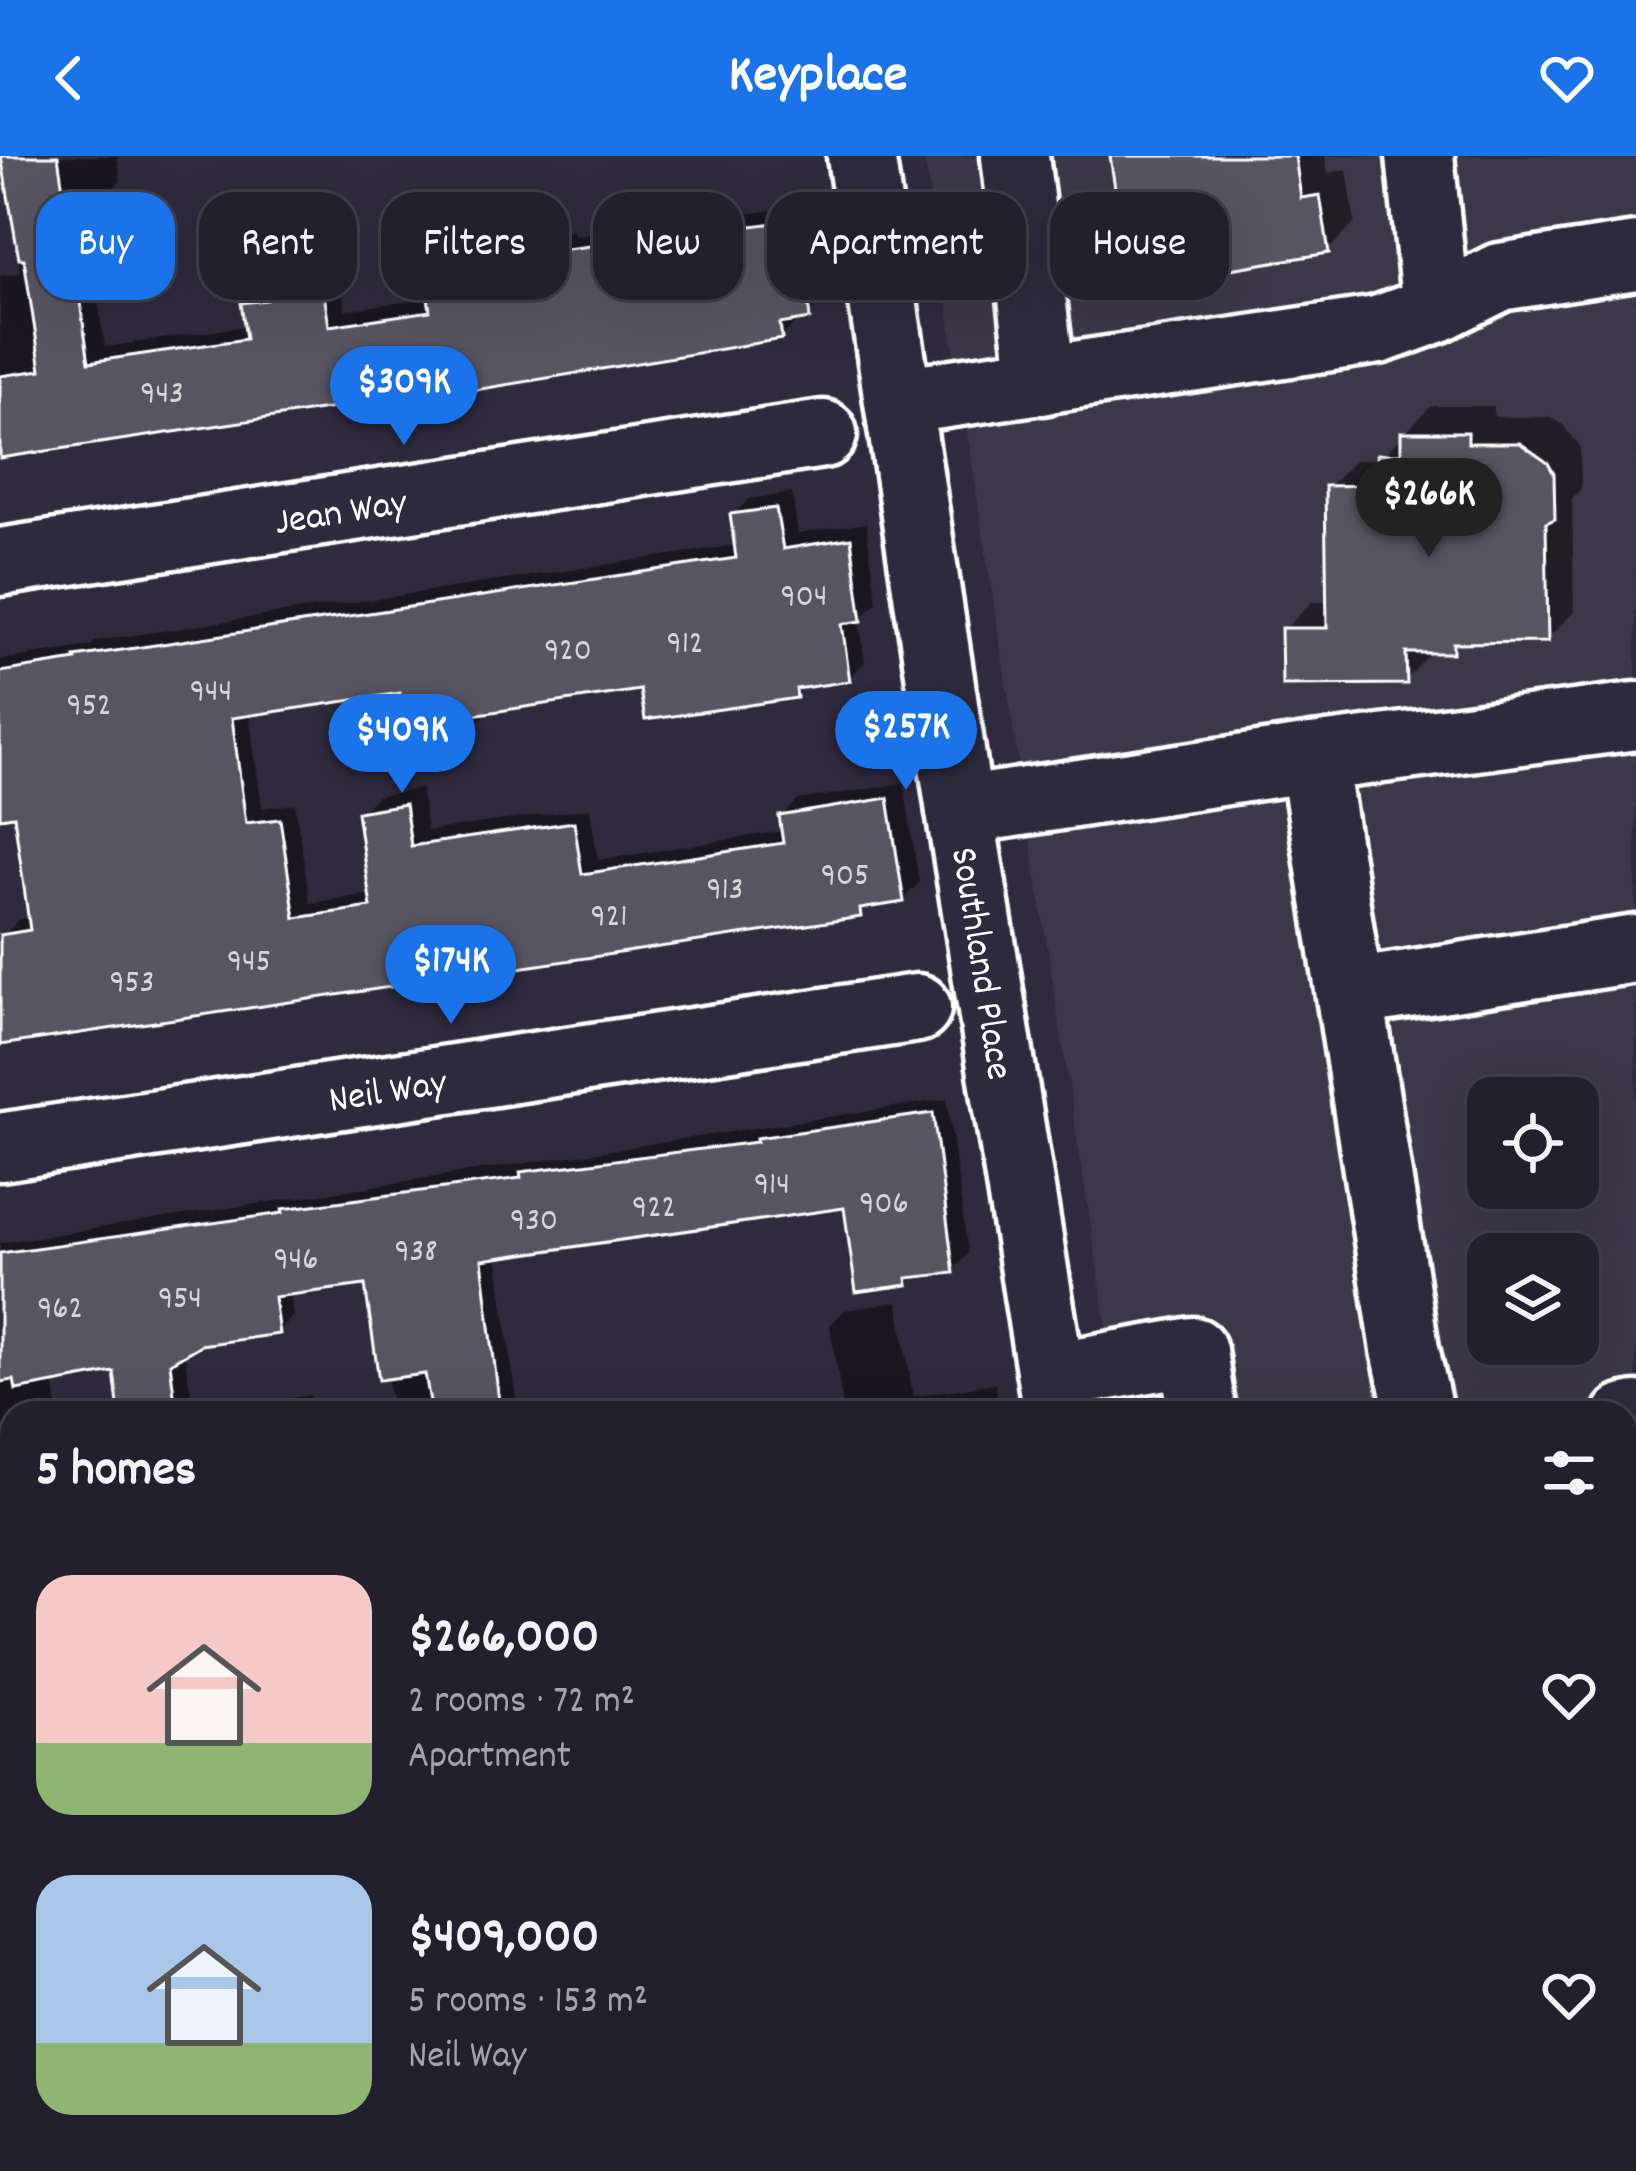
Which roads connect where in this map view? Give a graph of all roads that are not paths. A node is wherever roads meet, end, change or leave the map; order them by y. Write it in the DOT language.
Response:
graph roads {
  1 [pos="861,156"];
  2 [pos="1015,156"];
  3 [pos="1420,156"];
  4 [pos="1635,263"];
  5 [pos="1436,309"];
  6 [pos="1042,381"];
  7 [pos="899,401"];
  8 [pos="823,434"];
  9 [pos="0,562"];
  10 [pos="1636,716"];
  11 [pos="1313,758"];
  12 [pos="960,811"];
  13 [pos="1636,949"];
  14 [pos="1350,992"];
  15 [pos="917,1008"];
  16 [pos="0,1147"];
  17 [pos="1054,1394"];
  18 [pos="1200,1401"];
  19 [pos="1417,1401"];
  1 -- 7 [label="street, Southland Place"];
  2 -- 6 [label="street"];
  3 -- 5 [label="street"];
  4 -- 5 [label="street"];
  5 -- 6 [label="street"];
  6 -- 7 [label="street"];
  7 -- 12 [label="street, Southland Place"];
  8 -- 9 [label="street, Jean Way"];
  10 -- 11 [label="street"];
  11 -- 12 [label="street"];
  11 -- 14 [label="street"];
  12 -- 17 [label="street, Southland Place"];
  13 -- 14 [label="street"];
  14 -- 19 [label="street"];
  15 -- 16 [label="street, Neil Way"];
  17 -- 18 [label="street"];
}
